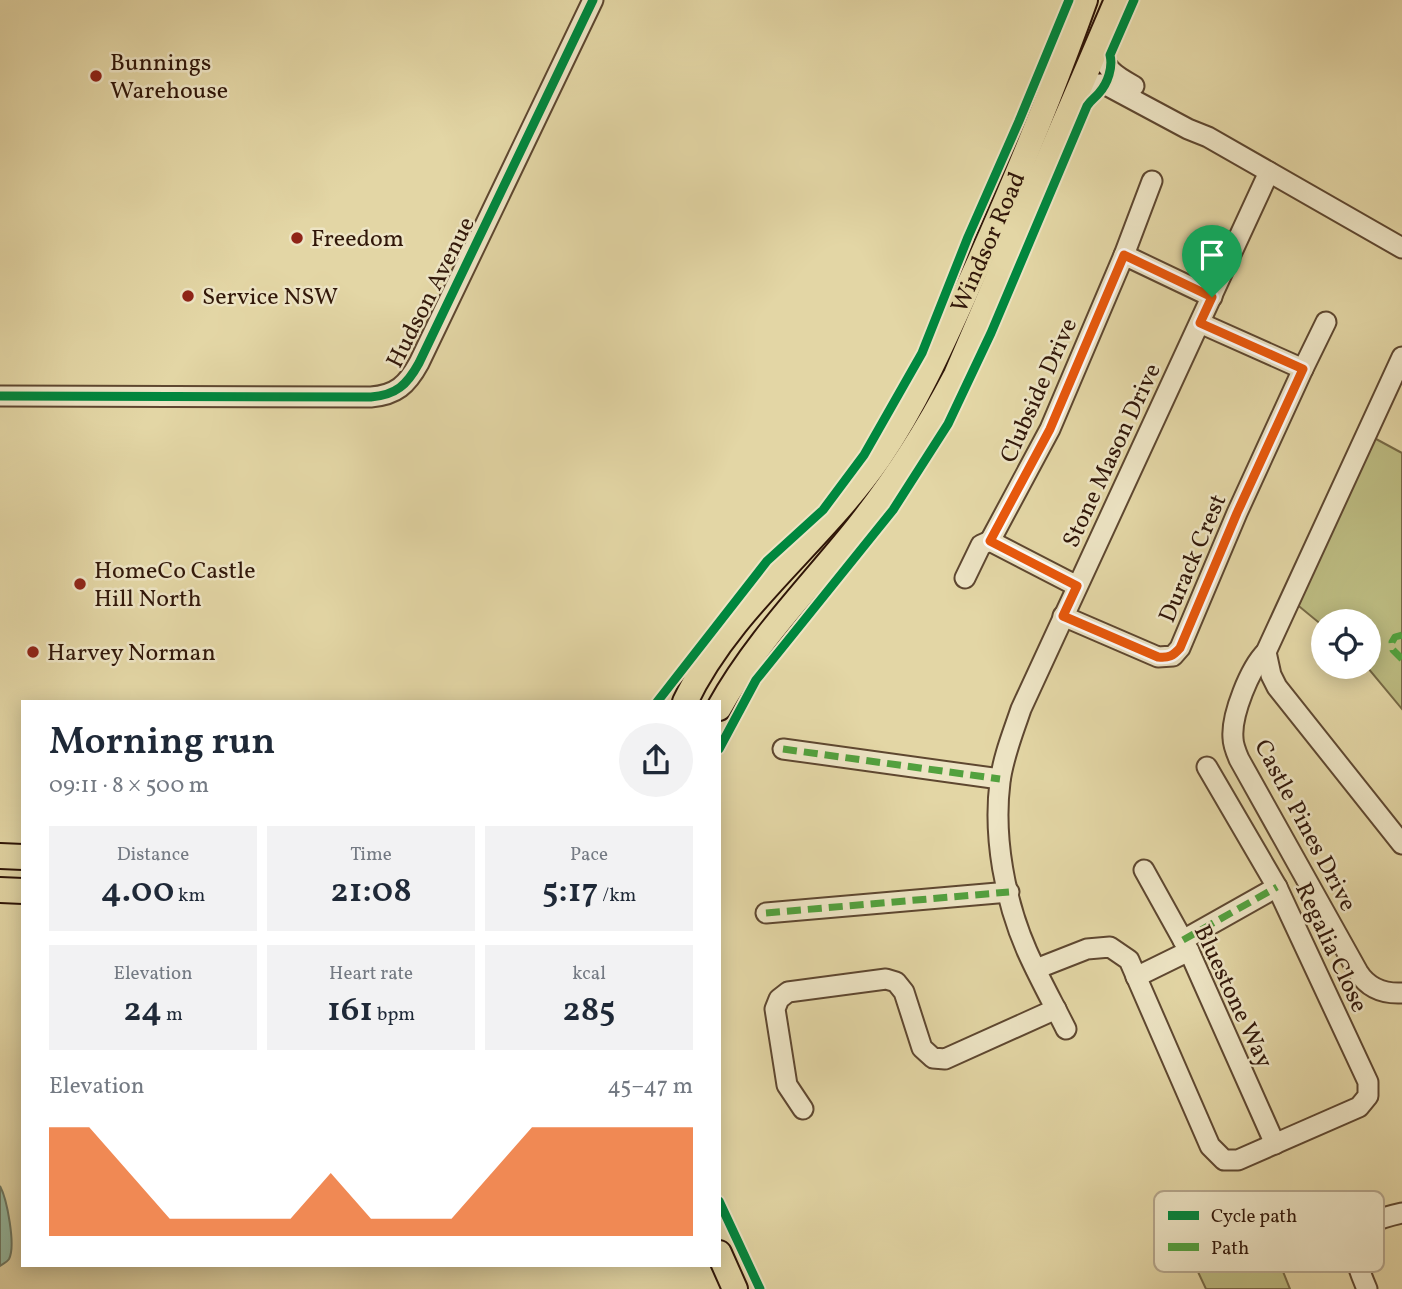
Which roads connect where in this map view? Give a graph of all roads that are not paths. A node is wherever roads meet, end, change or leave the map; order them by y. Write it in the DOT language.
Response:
graph roads {
  1 [pos="593,0"];
  2 [pos="1086,0"];
  3 [pos="1117,0"];
  4 [pos="1098,44"];
  5 [pos="1077,92"];
  6 [pos="1208,136"];
  7 [pos="1269,172"];
  8 [pos="1152,181"];
  9 [pos="1402,248"];
  10 [pos="1124,255"];
  11 [pos="1212,297"];
  12 [pos="1326,322"];
  13 [pos="1200,323"];
  14 [pos="1402,357"];
  15 [pos="1303,369"];
  16 [pos="0,396"];
  17 [pos="990,541"];
  18 [pos="965,578"];
  19 [pos="1077,586"];
  20 [pos="1063,616"];
  21 [pos="1266,652"];
  22 [pos="685,700"];
  23 [pos="721,705"];
  24 [pos="783,749"];
  25 [pos="1207,767"];
  26 [pos="1000,779"];
  27 [pos="1402,844"];
  28 [pos="0,856"];
  29 [pos="21,857"];
  30 [pos="1144,870"];
  31 [pos="1278,887"];
  32 [pos="0,890"];
  33 [pos="21,891"];
  34 [pos="1009,892"];
  35 [pos="766,913"];
  36 [pos="1186,946"];
  37 [pos="1035,969"];
  38 [pos="1136,977"];
  39 [pos="1402,993"];
  40 [pos="1056,1009"];
  41 [pos="1066,1029"];
  42 [pos="803,1109"];
  43 [pos="1275,1144"];
  44 [pos="1402,1213"];
  45 [pos="1384,1218"];
  46 [pos="721,1258"];
  47 [pos="709,1267"];
  48 [pos="1360,1272"];
  49 [pos="718,1289"];
  50 [pos="734,1289"];
  51 [pos="1367,1289"];
  1 -- 16 [label="street, Hudson Avenue"];
  2 -- 22 [label="main road, Windsor Road"];
  3 -- 4 [label="main road, Windsor Road"];
  4 -- 5 [label="main road, Windsor Road"];
  4 -- 6 [label="street"];
  5 -- 6 [label="street"];
  5 -- 23 [label="main road, Windsor Road"];
  6 -- 7 [label="street"];
  7 -- 9 [label="street"];
  7 -- 11 [label="street, Stone Mason Drive"];
  8 -- 10 [label="street, Clubside Drive"];
  10 -- 11 [label="street"];
  10 -- 17 [label="street, Clubside Drive"];
  11 -- 13 [label="street, Stone Mason Drive"];
  12 -- 15 [label="street, Durack Crest"];
  13 -- 15 [label="street"];
  13 -- 19 [label="street, Stone Mason Drive"];
  14 -- 21 [label="street, Castle Pines Drive"];
  15 -- 20 [label="street, Durack Crest"];
  17 -- 18 [label="street, Clubside Drive"];
  17 -- 19 [label="street"];
  19 -- 20 [label="street, Stone Mason Drive"];
  20 -- 26 [label="street, Stone Mason Drive"];
  21 -- 27 [label="street, Castle Pines Drive"];
  21 -- 39 [label="street, Castle Pines Drive"];
  24 -- 26 [label="street"];
  25 -- 31 [label="street, Regalia Close"];
  26 -- 34 [label="street, Stone Mason Drive"];
  28 -- 29 [label="main road"];
  30 -- 36 [label="street, Bluestone Way"];
  31 -- 36 [label="street"];
  31 -- 43 [label="street, Regalia Close"];
  32 -- 33 [label="main road"];
  34 -- 35 [label="street"];
  34 -- 37 [label="street, Stone Mason Drive"];
  36 -- 38 [label="street"];
  36 -- 43 [label="street, Bluestone Way"];
  37 -- 38 [label="street, Regalia Close"];
  37 -- 40 [label="street, Stone Mason Drive"];
  38 -- 43 [label="street, Regalia Close"];
  40 -- 41 [label="street, Stone Mason Drive"];
  40 -- 42 [label="street"];
  44 -- 45 [label="street"];
  46 -- 50 [label="main road"];
  47 -- 49 [label="main road"];
  48 -- 51 [label="street"];
}
